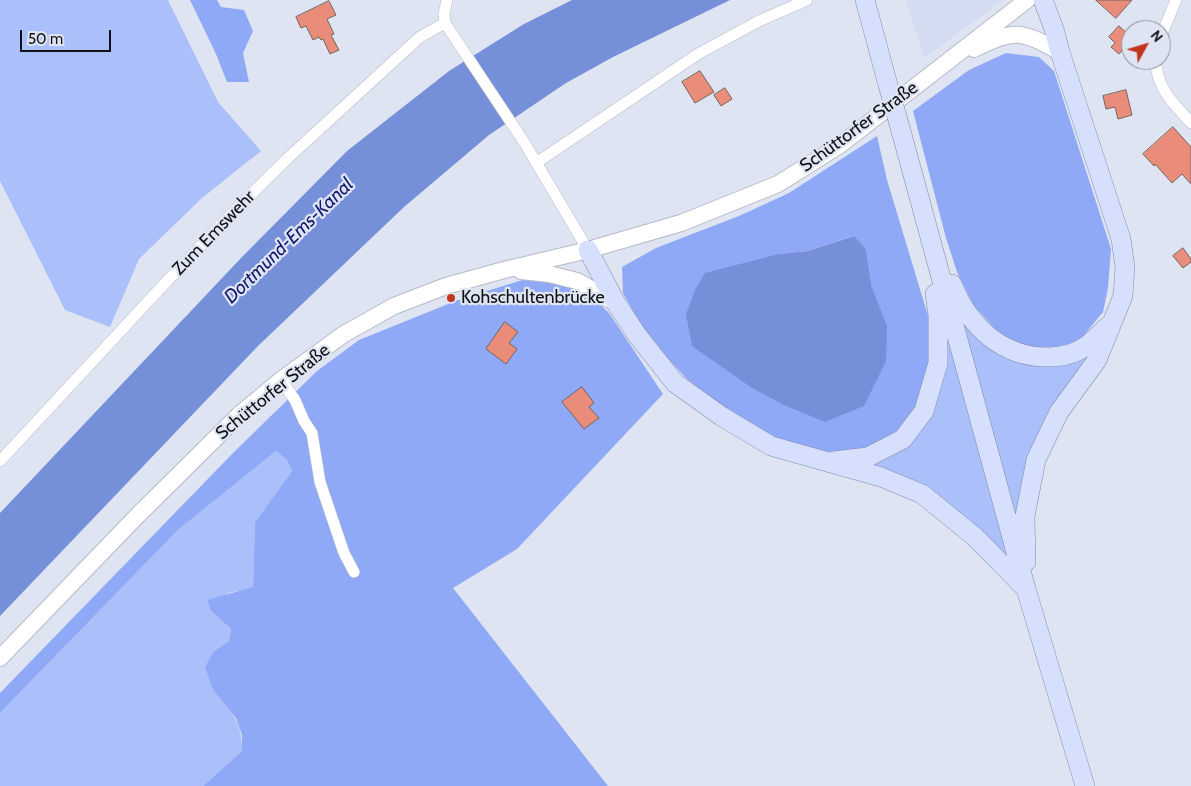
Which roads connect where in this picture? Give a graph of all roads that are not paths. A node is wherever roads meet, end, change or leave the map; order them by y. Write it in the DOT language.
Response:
graph roads {
  1 [pos="447,0"];
  2 [pos="807,0"];
  3 [pos="865,0"];
  4 [pos="1027,0"];
  5 [pos="1043,0"];
  6 [pos="1176,0"];
  7 [pos="1168,20"];
  8 [pos="445,23"];
  9 [pos="1060,52"];
  10 [pos="941,66"];
  11 [pos="1157,70"];
  12 [pos="1191,123"];
  13 [pos="536,163"];
  14 [pos="924,218"];
  15 [pos="588,250"];
  16 [pos="504,270"];
  17 [pos="616,303"];
  18 [pos="1111,323"];
  19 [pos="281,380"];
  20 [pos="0,461"];
  21 [pos="825,463"];
  22 [pos="354,572"];
  23 [pos="1026,589"];
  24 [pos="0,658"];
  25 [pos="1085,786"];
  1 -- 8 [label="street"];
  2 -- 13 [label="street"];
  3 -- 14 [label="main road, bridge"];
  4 -- 10 [label="main road, Schüttorfer Straße"];
  5 -- 9 [label="main road"];
  6 -- 7 [label="street"];
  8 -- 13 [label="street"];
  8 -- 20 [label="street, Zum Emswehr"];
  9 -- 10 [label="main road"];
  9 -- 18 [label="main road"];
  10 -- 15 [label="main road, Schüttorfer Straße"];
  11 -- 12 [label="street"];
  13 -- 15 [label="street"];
  14 -- 18 [label="main road"];
  14 -- 21 [label="main road"];
  14 -- 23 [label="main road"];
  15 -- 16 [label="main road, Schüttorfer Straße"];
  15 -- 17 [label="main road"];
  16 -- 17 [label="main road"];
  16 -- 19 [label="main road, Schüttorfer Straße"];
  17 -- 21 [label="main road"];
  18 -- 23 [label="main road"];
  19 -- 22 [label="street"];
  19 -- 24 [label="main road, Schüttorfer Straße"];
  21 -- 23 [label="main road"];
  23 -- 25 [label="main road"];
}
